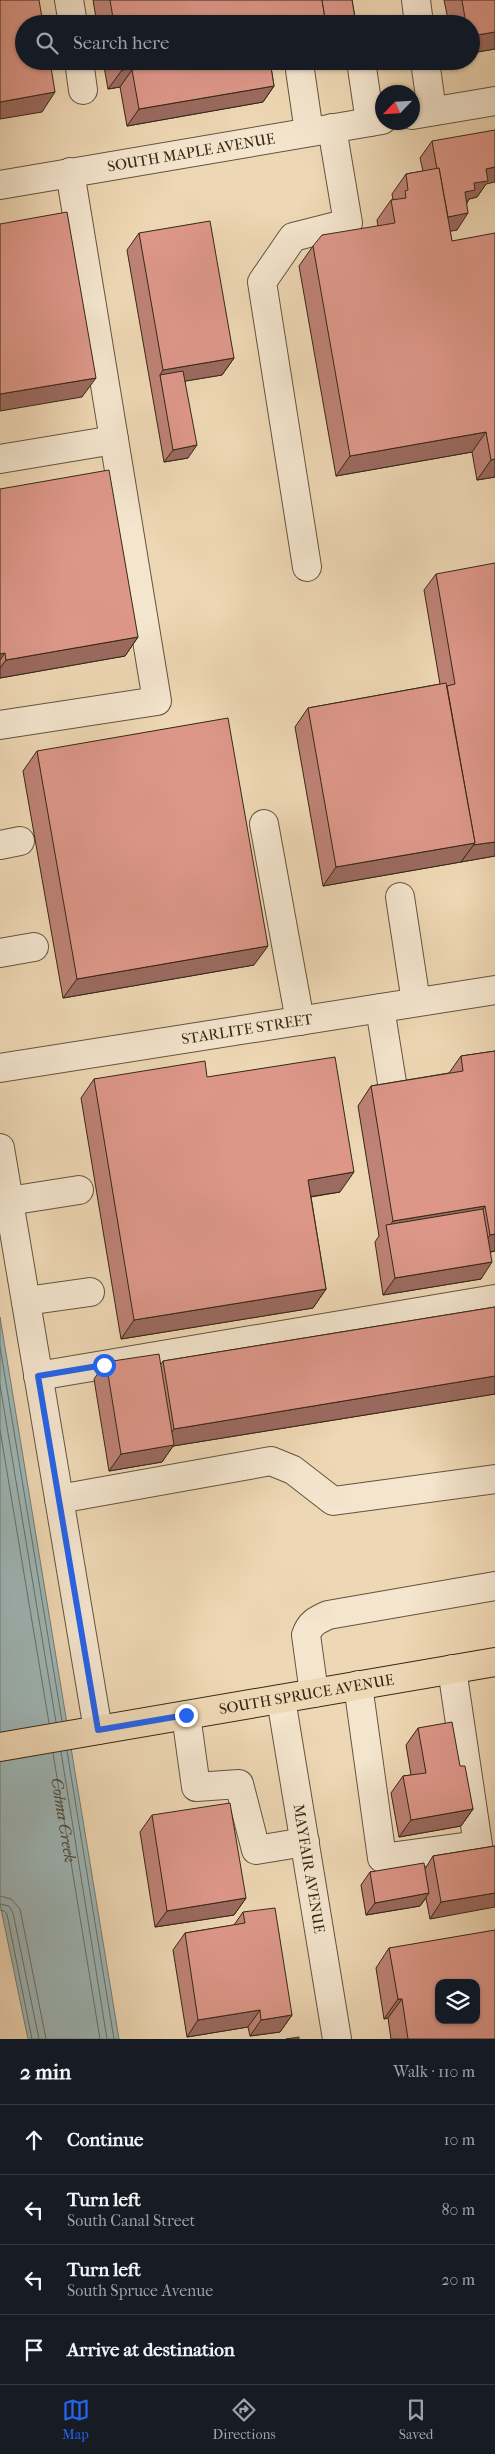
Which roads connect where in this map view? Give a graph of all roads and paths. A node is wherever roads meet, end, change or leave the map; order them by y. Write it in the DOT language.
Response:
graph roads {
  1 [pos="69,0"];
  2 [pos="416,0"];
  3 [pos="72,15"];
  4 [pos="418,15"];
  5 [pos="80,70"];
  6 [pos="300,70"];
  7 [pos="363,70"];
  8 [pos="424,70"];
  9 [pos="83,90"];
  10 [pos="495,101"];
  11 [pos="422,113"];
  12 [pos="375,117"];
  13 [pos="375,121"];
  14 [pos="321,130"];
  15 [pos="70,172"];
  16 [pos="0,186"];
  17 [pos="114,440"];
  18 [pos="0,458"];
  19 [pos="307,567"];
  20 [pos="0,725"];
  21 [pos="264,824"];
  22 [pos="400,897"];
  23 [pos="34,948"];
  24 [pos="0,953"];
  25 [pos="495,990"];
  26 [pos="416,1002"];
  27 [pos="380,1008"];
  28 [pos="300,1021"];
  29 [pos="0,1068"];
  30 [pos="393,1090"];
  31 [pos="0,1148"];
  32 [pos="79,1190"];
  33 [pos="9,1201"];
  34 [pos="90,1292"];
  35 [pos="495,1299"];
  36 [pos="26,1301"];
  37 [pos="38,1376"];
  38 [pos="495,1479"];
  39 [pos="59,1499"];
  40 [pos="495,1586"];
  41 [pos="495,1662"];
  42 [pos="452,1669"];
  43 [pos="358,1685"];
  44 [pos="314,1693"];
  45 [pos="281,1699"];
  46 [pos="186,1715"];
  47 [pos="98,1730"];
  48 [pos="0,1747"];
  49 [pos="304,1842"];
  50 [pos="337,2039"];
  1 -- 3 [label="street"];
  2 -- 4 [label="street"];
  5 -- 9 [label="street"];
  6 -- 14 [label="street"];
  7 -- 12 [label="street"];
  8 -- 11 [label="street"];
  10 -- 11 [label="street"];
  13 -- 14 [label="street, SOUTH MAPLE AVENUE"];
  14 -- 15 [label="street, SOUTH MAPLE AVENUE"];
  14 -- 19 [label="street"];
  15 -- 16 [label="street, SOUTH MAPLE AVENUE"];
  15 -- 17 [label="street"];
  17 -- 18 [label="street"];
  17 -- 20 [label="street"];
  21 -- 28 [label="street"];
  22 -- 26 [label="street"];
  23 -- 24 [label="street"];
  25 -- 26 [label="street, STARLITE STREET"];
  26 -- 27 [label="street, STARLITE STREET"];
  27 -- 28 [label="street, STARLITE STREET"];
  27 -- 30 [label="street"];
  28 -- 29 [label="street, STARLITE STREET"];
  31 -- 33 [label="street"];
  32 -- 33 [label="street"];
  33 -- 36 [label="street"];
  34 -- 36 [label="street"];
  35 -- 37 [label="street"];
  36 -- 37 [label="street"];
  37 -- 39 [label="street"];
  38 -- 39 [label="street"];
  39 -- 47 [label="street"];
  40 -- 44 [label="street"];
  41 -- 42 [label="main road, SOUTH SPRUCE AVENUE"];
  42 -- 43 [label="main road, SOUTH SPRUCE AVENUE"];
  42 -- 43 [label="street"];
  43 -- 44 [label="main road, SOUTH SPRUCE AVENUE"];
  44 -- 45 [label="main road, SOUTH SPRUCE AVENUE"];
  45 -- 46 [label="main road, SOUTH SPRUCE AVENUE"];
  45 -- 49 [label="street, MAYFAIR AVENUE"];
  46 -- 47 [label="main road, SOUTH SPRUCE AVENUE"];
  46 -- 49 [label="street"];
  47 -- 48 [label="main road, SOUTH SPRUCE AVENUE"];
  49 -- 50 [label="street, MAYFAIR AVENUE"];
}
